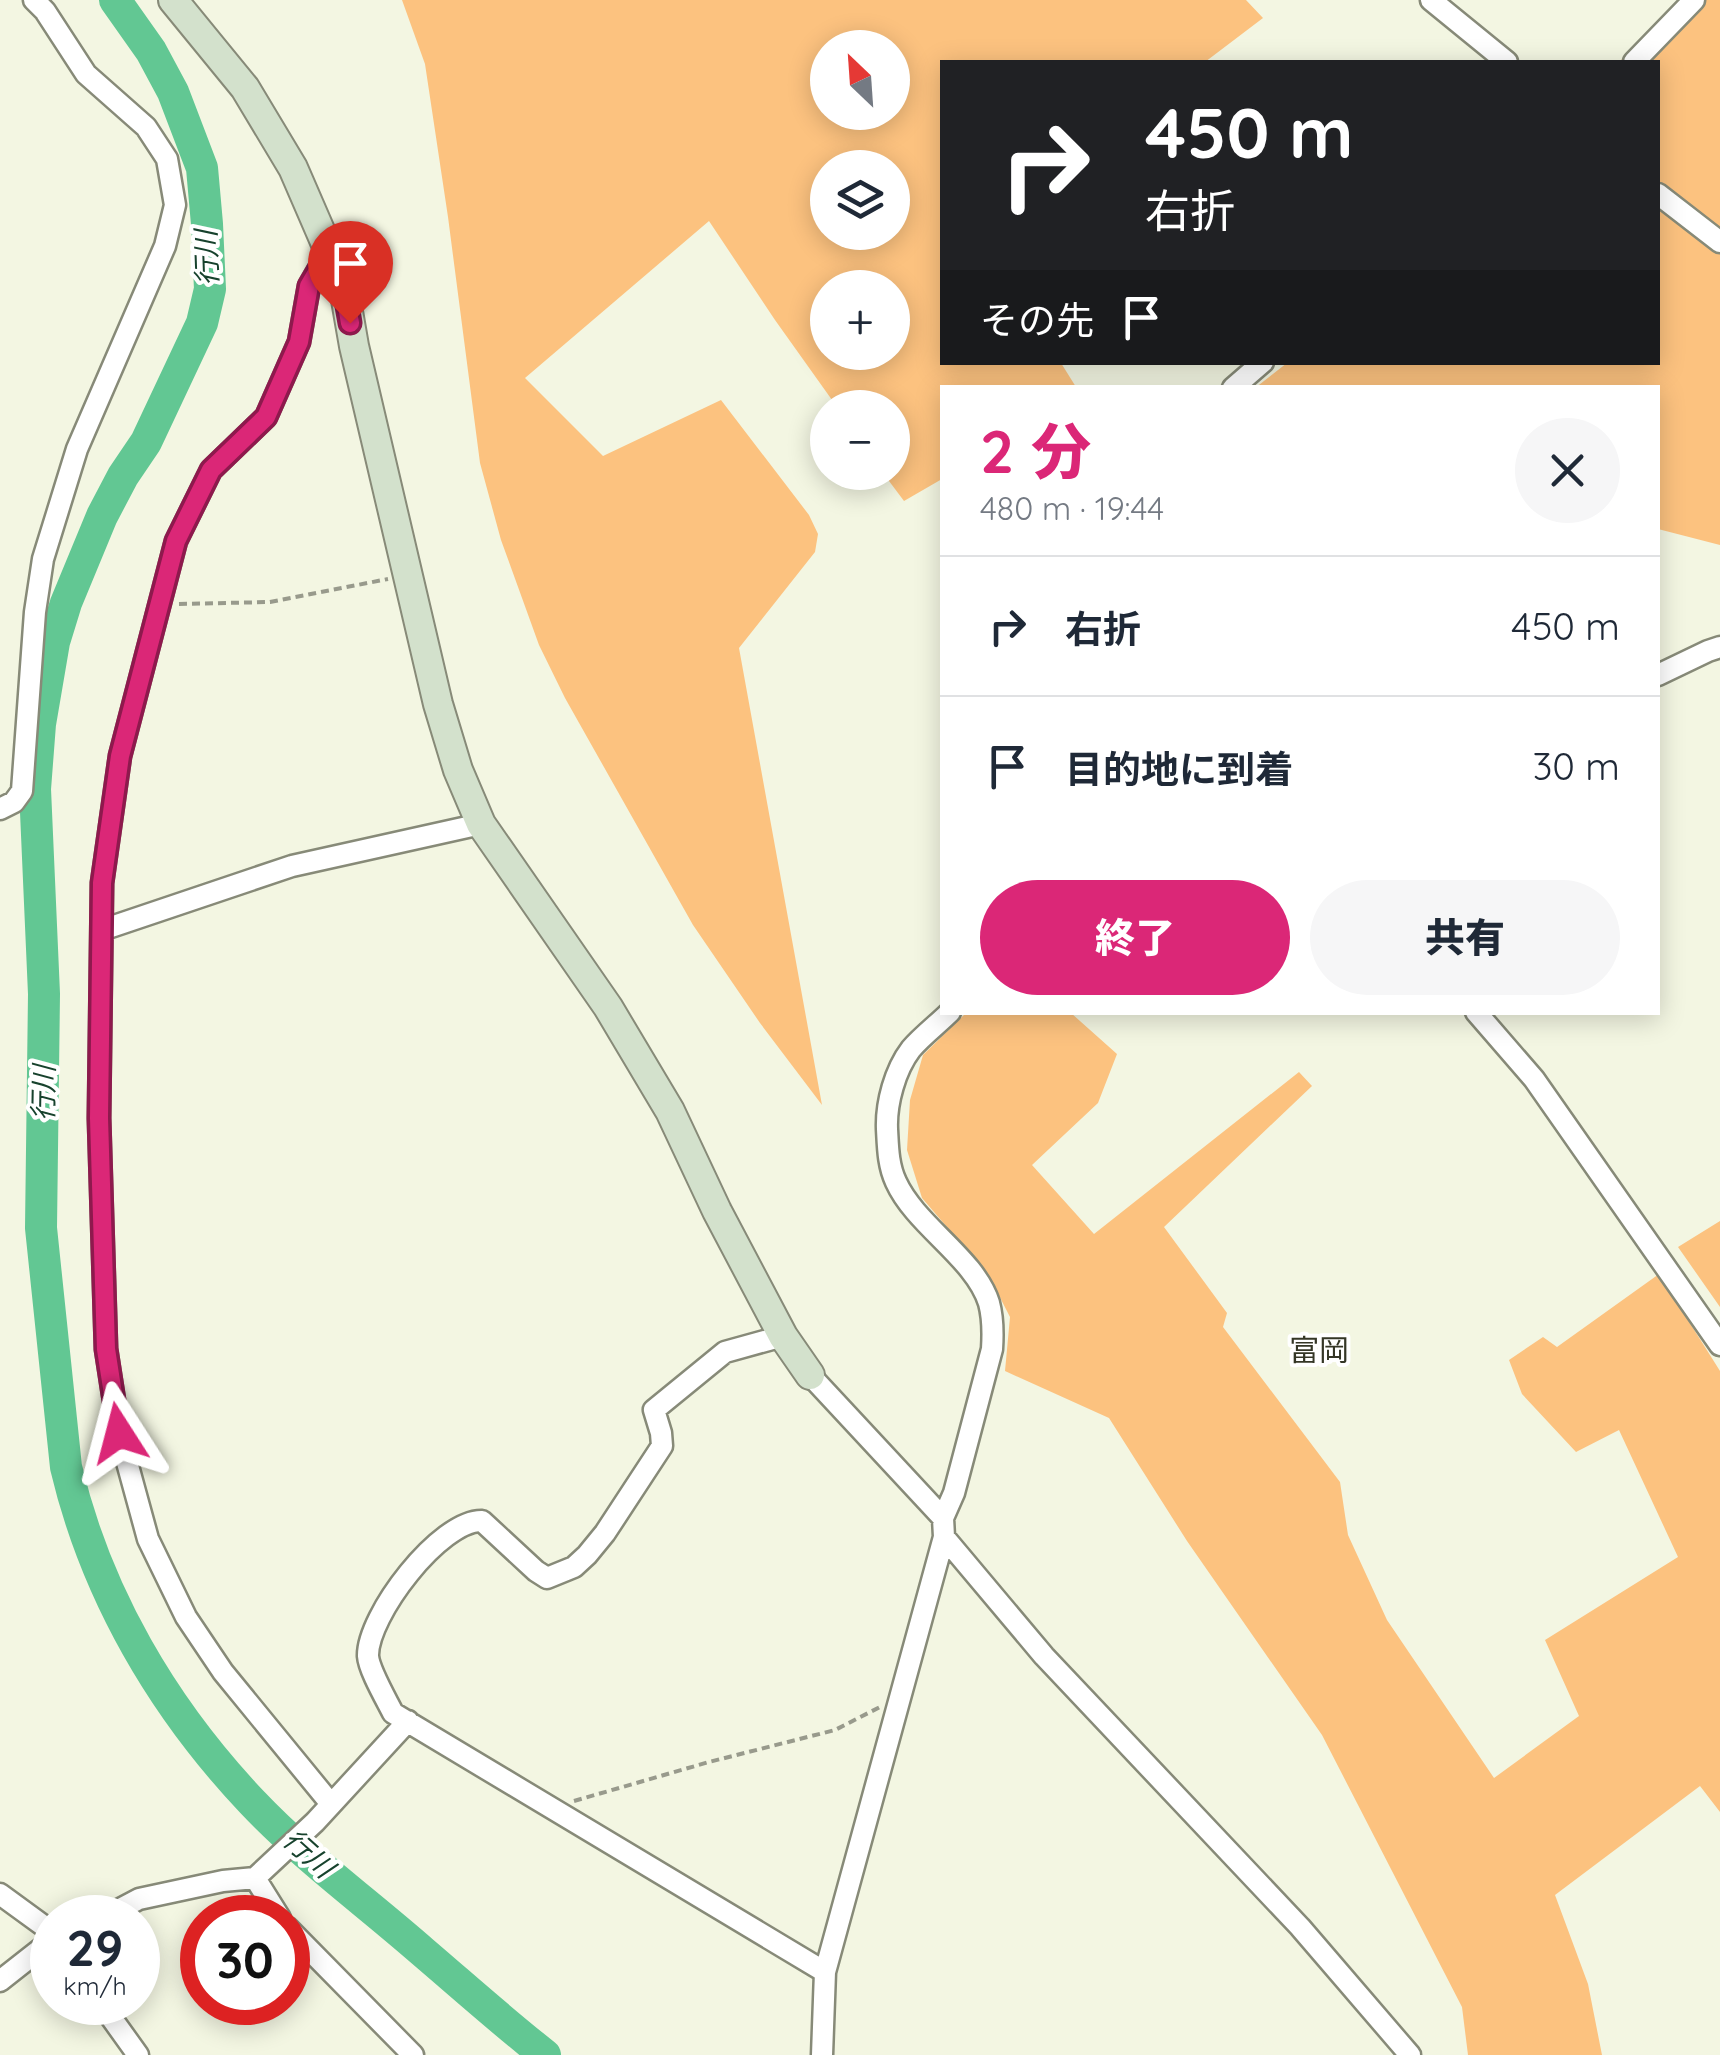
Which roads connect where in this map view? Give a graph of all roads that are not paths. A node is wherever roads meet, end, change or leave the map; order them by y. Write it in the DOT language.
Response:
graph roads {
  1 [pos="34,0"];
  2 [pos="173,0"];
  3 [pos="1431,0"];
  4 [pos="1694,0"];
  5 [pos="1505,60"];
  6 [pos="1636,60"];
  7 [pos="1660,196"];
  8 [pos="1720,242"];
  9 [pos="329,252"];
  10 [pos="1260,365"];
  11 [pos="1237,385"];
  12 [pos="1720,647"];
  13 [pos="1660,674"];
  14 [pos="0,808"];
  15 [pos="481,824"];
  16 [pos="102,930"];
  17 [pos="947,1015"];
  18 [pos="1479,1015"];
  19 [pos="784,1336"];
  20 [pos="1720,1345"];
  21 [pos="810,1375"];
  22 [pos="944,1527"];
  23 [pos="408,1721"];
  24 [pos="331,1804"];
  25 [pos="259,1875"];
  26 [pos="0,1894"];
  27 [pos="160,1895"];
  28 [pos="269,1895"];
  29 [pos="30,1916"];
  30 [pos="310,1950"];
  31 [pos="30,1957"];
  32 [pos="825,1972"];
  33 [pos="0,1981"];
  34 [pos="116,2025"];
  35 [pos="138,2055"];
  36 [pos="413,2055"];
  37 [pos="822,2055"];
  38 [pos="1410,2055"];
  1 -- 14 [label="street"];
  2 -- 9 [label="street"];
  3 -- 5 [label="street"];
  4 -- 6 [label="street"];
  7 -- 8 [label="street"];
  9 -- 15 [label="street"];
  9 -- 16 [label="street"];
  10 -- 11 [label="street"];
  12 -- 13 [label="street"];
  15 -- 16 [label="street"];
  15 -- 19 [label="street"];
  16 -- 24 [label="street"];
  17 -- 22 [label="street"];
  18 -- 20 [label="street"];
  19 -- 21 [label="street"];
  19 -- 23 [label="street"];
  21 -- 22 [label="street"];
  22 -- 32 [label="street"];
  22 -- 38 [label="street"];
  23 -- 24 [label="street"];
  23 -- 32 [label="street"];
  24 -- 25 [label="street"];
  25 -- 27 [label="street"];
  25 -- 28 [label="street"];
  26 -- 29 [label="street"];
  30 -- 36 [label="street"];
  31 -- 33 [label="street"];
  32 -- 37 [label="street"];
  34 -- 35 [label="street"];
}
